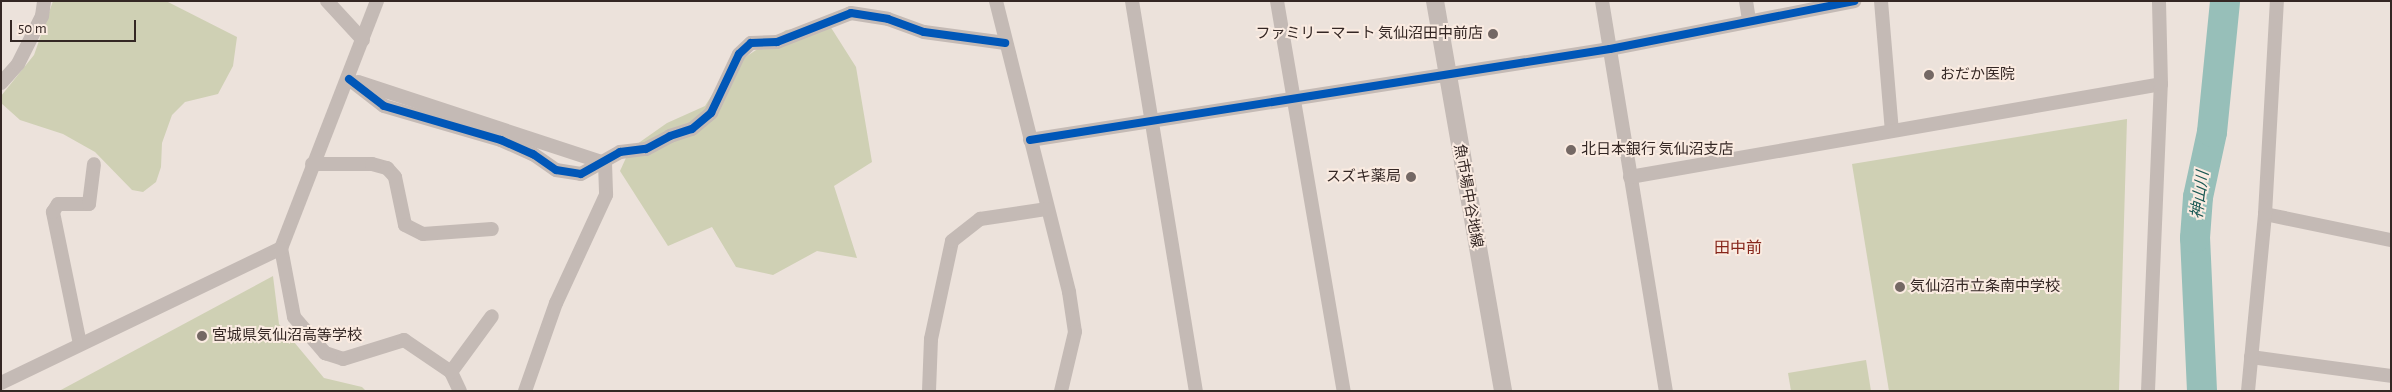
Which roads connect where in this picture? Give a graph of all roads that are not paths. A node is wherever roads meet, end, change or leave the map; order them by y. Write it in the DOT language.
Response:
graph roads {
  1 [pos="44,1"];
  2 [pos="327,1"];
  3 [pos="377,1"];
  4 [pos="996,1"];
  5 [pos="1132,1"];
  6 [pos="1277,1"];
  7 [pos="1435,1"];
  8 [pos="1602,1"];
  9 [pos="1746,1"];
  10 [pos="1854,1"];
  11 [pos="1881,1"];
  12 [pos="2159,1"];
  13 [pos="2277,1"];
  14 [pos="1749,20"];
  15 [pos="363,40"];
  16 [pos="1005,43"];
  17 [pos="1610,49"];
  18 [pos="1447,73"];
  19 [pos="348,79"];
  20 [pos="1,83"];
  21 [pos="2161,84"];
  22 [pos="1294,100"];
  23 [pos="1152,121"];
  24 [pos="1892,131"];
  25 [pos="1030,140"];
  26 [pos="605,163"];
  27 [pos="94,164"];
  28 [pos="312,164"];
  29 [pos="1630,177"];
  30 [pos="1047,209"];
  31 [pos="2265,214"];
  32 [pos="492,229"];
  33 [pos="2391,240"];
  34 [pos="281,248"];
  35 [pos="492,316"];
  36 [pos="80,344"];
  37 [pos="2251,357"];
  38 [pos="451,372"];
  39 [pos="2391,376"];
  40 [pos="1,383"];
  41 [pos="460,391"];
  42 [pos="525,391"];
  43 [pos="929,391"];
  44 [pos="1061,391"];
  45 [pos="1196,391"];
  46 [pos="1344,391"];
  47 [pos="1503,391"];
  48 [pos="1666,391"];
  49 [pos="2148,391"];
  50 [pos="2248,391"];
  1 -- 20 [label="street"];
  2 -- 15 [label="street"];
  3 -- 15 [label="street"];
  4 -- 16 [label="street"];
  5 -- 23 [label="street"];
  6 -- 22 [label="street"];
  7 -- 18 [label="street, 魚市場中谷地線"];
  8 -- 17 [label="street"];
  9 -- 14 [label="street"];
  10 -- 14 [label="street"];
  11 -- 24 [label="street"];
  12 -- 21 [label="street"];
  13 -- 31 [label="street"];
  14 -- 17 [label="street"];
  15 -- 19 [label="street"];
  16 -- 25 [label="street"];
  16 -- 26 [label="street"];
  17 -- 18 [label="street"];
  17 -- 29 [label="street"];
  18 -- 22 [label="street"];
  18 -- 47 [label="street, 魚市場中谷地線"];
  19 -- 26 [label="street"];
  19 -- 26 [label="street"];
  19 -- 28 [label="street"];
  21 -- 24 [label="street"];
  21 -- 49 [label="street"];
  22 -- 23 [label="street"];
  22 -- 46 [label="street"];
  23 -- 25 [label="street"];
  23 -- 45 [label="street"];
  24 -- 29 [label="street"];
  25 -- 30 [label="street"];
  26 -- 42 [label="street"];
  27 -- 36 [label="street"];
  28 -- 32 [label="street"];
  28 -- 34 [label="street"];
  29 -- 48 [label="street"];
  30 -- 43 [label="street"];
  30 -- 44 [label="street"];
  31 -- 33 [label="street"];
  31 -- 37 [label="street"];
  34 -- 36 [label="street"];
  34 -- 38 [label="street"];
  35 -- 38 [label="street"];
  36 -- 40 [label="street"];
  37 -- 39 [label="street"];
  37 -- 50 [label="street"];
  38 -- 41 [label="street"];
}
